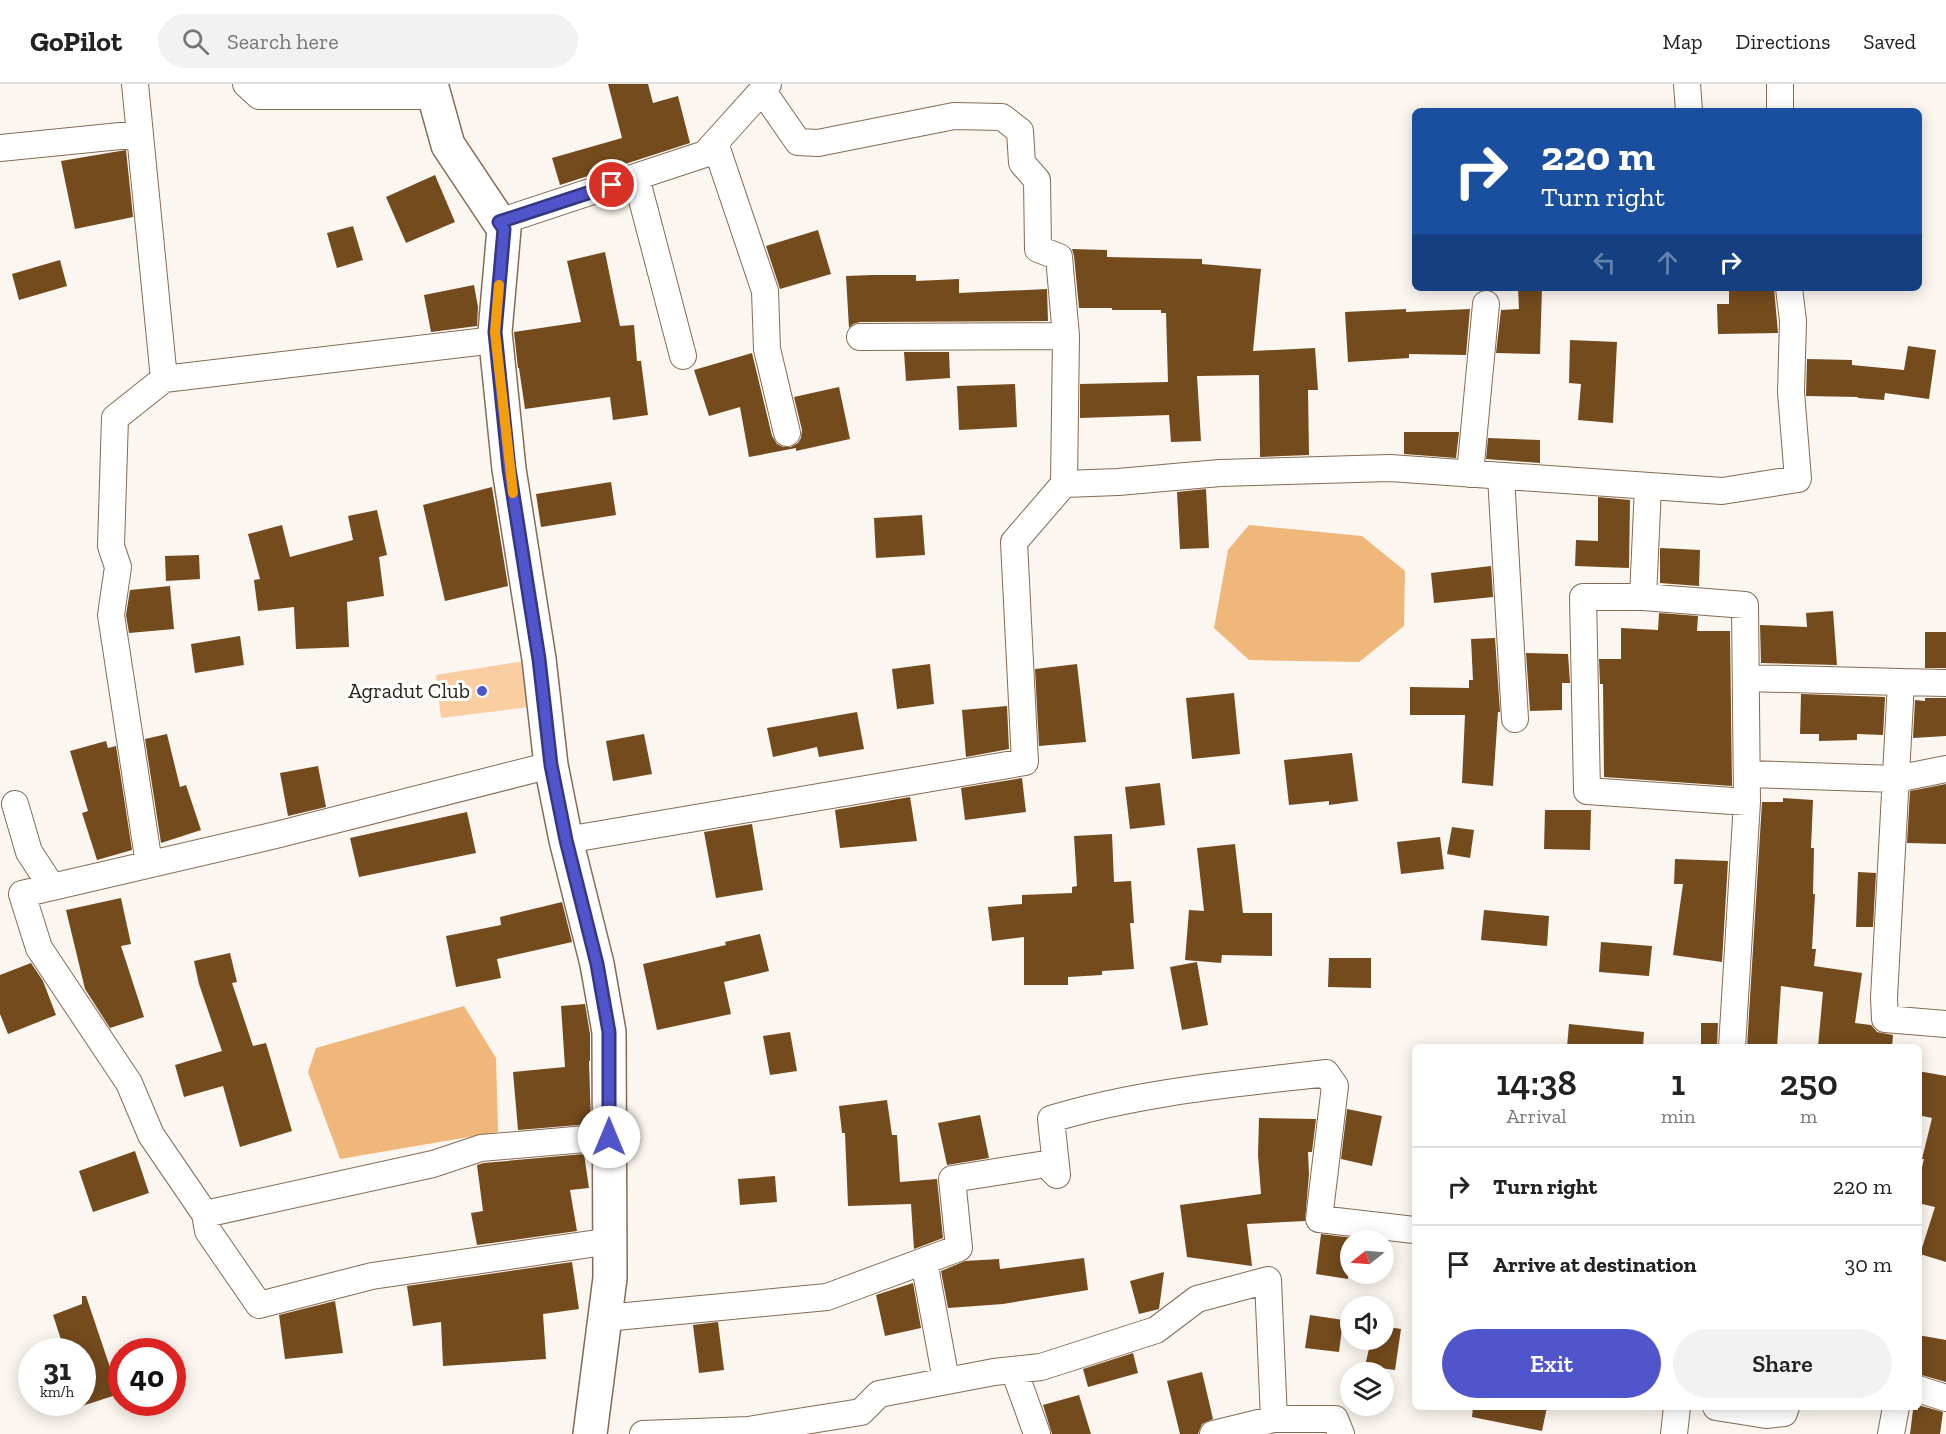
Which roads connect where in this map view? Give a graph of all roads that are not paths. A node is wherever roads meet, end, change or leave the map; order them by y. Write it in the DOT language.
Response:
graph roads {
  1 [pos="135,84"];
  2 [pos="246,84"];
  3 [pos="1687,84"];
  4 [pos="1780,84"];
  5 [pos="765,87"];
  6 [pos="432,90"];
  7 [pos="1689,108"];
  8 [pos="1780,108"];
  9 [pos="140,134"];
  10 [pos="715,143"];
  11 [pos="0,148"];
  12 [pos="636,177"];
  13 [pos="502,226"];
  14 [pos="1789,291"];
  15 [pos="1486,304"];
  16 [pos="1066,336"];
  17 [pos="860,337"];
  18 [pos="495,340"];
  19 [pos="683,356"];
  20 [pos="164,379"];
  21 [pos="788,433"];
  22 [pos="1470,474"];
  23 [pos="1501,476"];
  24 [pos="1064,484"];
  25 [pos="1648,487"];
  26 [pos="1643,597"];
  27 [pos="1746,678"];
  28 [pos="1900,682"];
  29 [pos="1946,683"];
  30 [pos="1515,719"];
  31 [pos="551,765"];
  32 [pos="1946,769"];
  33 [pos="1748,774"];
  34 [pos="1896,778"];
  35 [pos="1747,802"];
  36 [pos="15,804"];
  37 [pos="566,840"];
  38 [pos="149,864"];
  39 [pos="52,887"];
  40 [pos="1946,1024"];
  41 [pos="1732,1044"];
  42 [pos="609,1137"];
  43 [pos="205,1214"];
  44 [pos="1412,1230"];
  45 [pos="611,1242"];
  46 [pos="924,1262"];
  47 [pos="605,1318"];
  48 [pos="1014,1370"];
  49 [pos="946,1380"];
  50 [pos="1922,1390"];
  51 [pos="1946,1398"];
  52 [pos="1677,1410"];
  53 [pos="1735,1410"];
  54 [pos="1785,1410"];
  55 [pos="1895,1410"];
  56 [pos="1274,1419"];
  57 [pos="590,1434"];
  58 [pos="643,1434"];
  59 [pos="1037,1434"];
  60 [pos="1214,1434"];
  61 [pos="1341,1434"];
  62 [pos="1674,1434"];
  63 [pos="1891,1434"];
  1 -- 9 [label="street"];
  2 -- 6 [label="street"];
  3 -- 7 [label="street"];
  4 -- 8 [label="street"];
  5 -- 10 [label="street"];
  5 -- 16 [label="street"];
  6 -- 13 [label="street"];
  9 -- 11 [label="street"];
  9 -- 20 [label="street"];
  10 -- 12 [label="street"];
  10 -- 21 [label="street"];
  12 -- 13 [label="street"];
  12 -- 19 [label="street"];
  13 -- 18 [label="street"];
  14 -- 25 [label="street"];
  15 -- 22 [label="street"];
  16 -- 17 [label="street"];
  16 -- 24 [label="street"];
  18 -- 20 [label="street"];
  18 -- 31 [label="street"];
  20 -- 38 [label="street"];
  22 -- 23 [label="street"];
  22 -- 24 [label="street"];
  23 -- 25 [label="street"];
  23 -- 30 [label="street"];
  24 -- 37 [label="street"];
  25 -- 26 [label="street"];
  26 -- 27 [label="street"];
  26 -- 35 [label="street"];
  27 -- 28 [label="street"];
  27 -- 33 [label="street"];
  28 -- 29 [label="street"];
  28 -- 34 [label="street"];
  31 -- 37 [label="street"];
  31 -- 38 [label="street"];
  32 -- 34 [label="street"];
  33 -- 34 [label="street"];
  33 -- 35 [label="street"];
  34 -- 40 [label="street"];
  35 -- 41 [label="street"];
  36 -- 39 [label="street"];
  37 -- 42 [label="street"];
  38 -- 39 [label="street"];
  39 -- 43 [label="street"];
  42 -- 43 [label="street"];
  42 -- 45 [label="street"];
  43 -- 45 [label="street"];
  44 -- 46 [label="street"];
  45 -- 47 [label="street"];
  46 -- 47 [label="street"];
  46 -- 49 [label="street"];
  47 -- 57 [label="street"];
  48 -- 49 [label="street"];
  48 -- 56 [label="street"];
  48 -- 59 [label="street"];
  49 -- 58 [label="street"];
  50 -- 51 [label="street"];
  52 -- 62 [label="street"];
  53 -- 54 [label="street"];
  55 -- 63 [label="street"];
  56 -- 60 [label="street"];
  56 -- 61 [label="street"];
}
